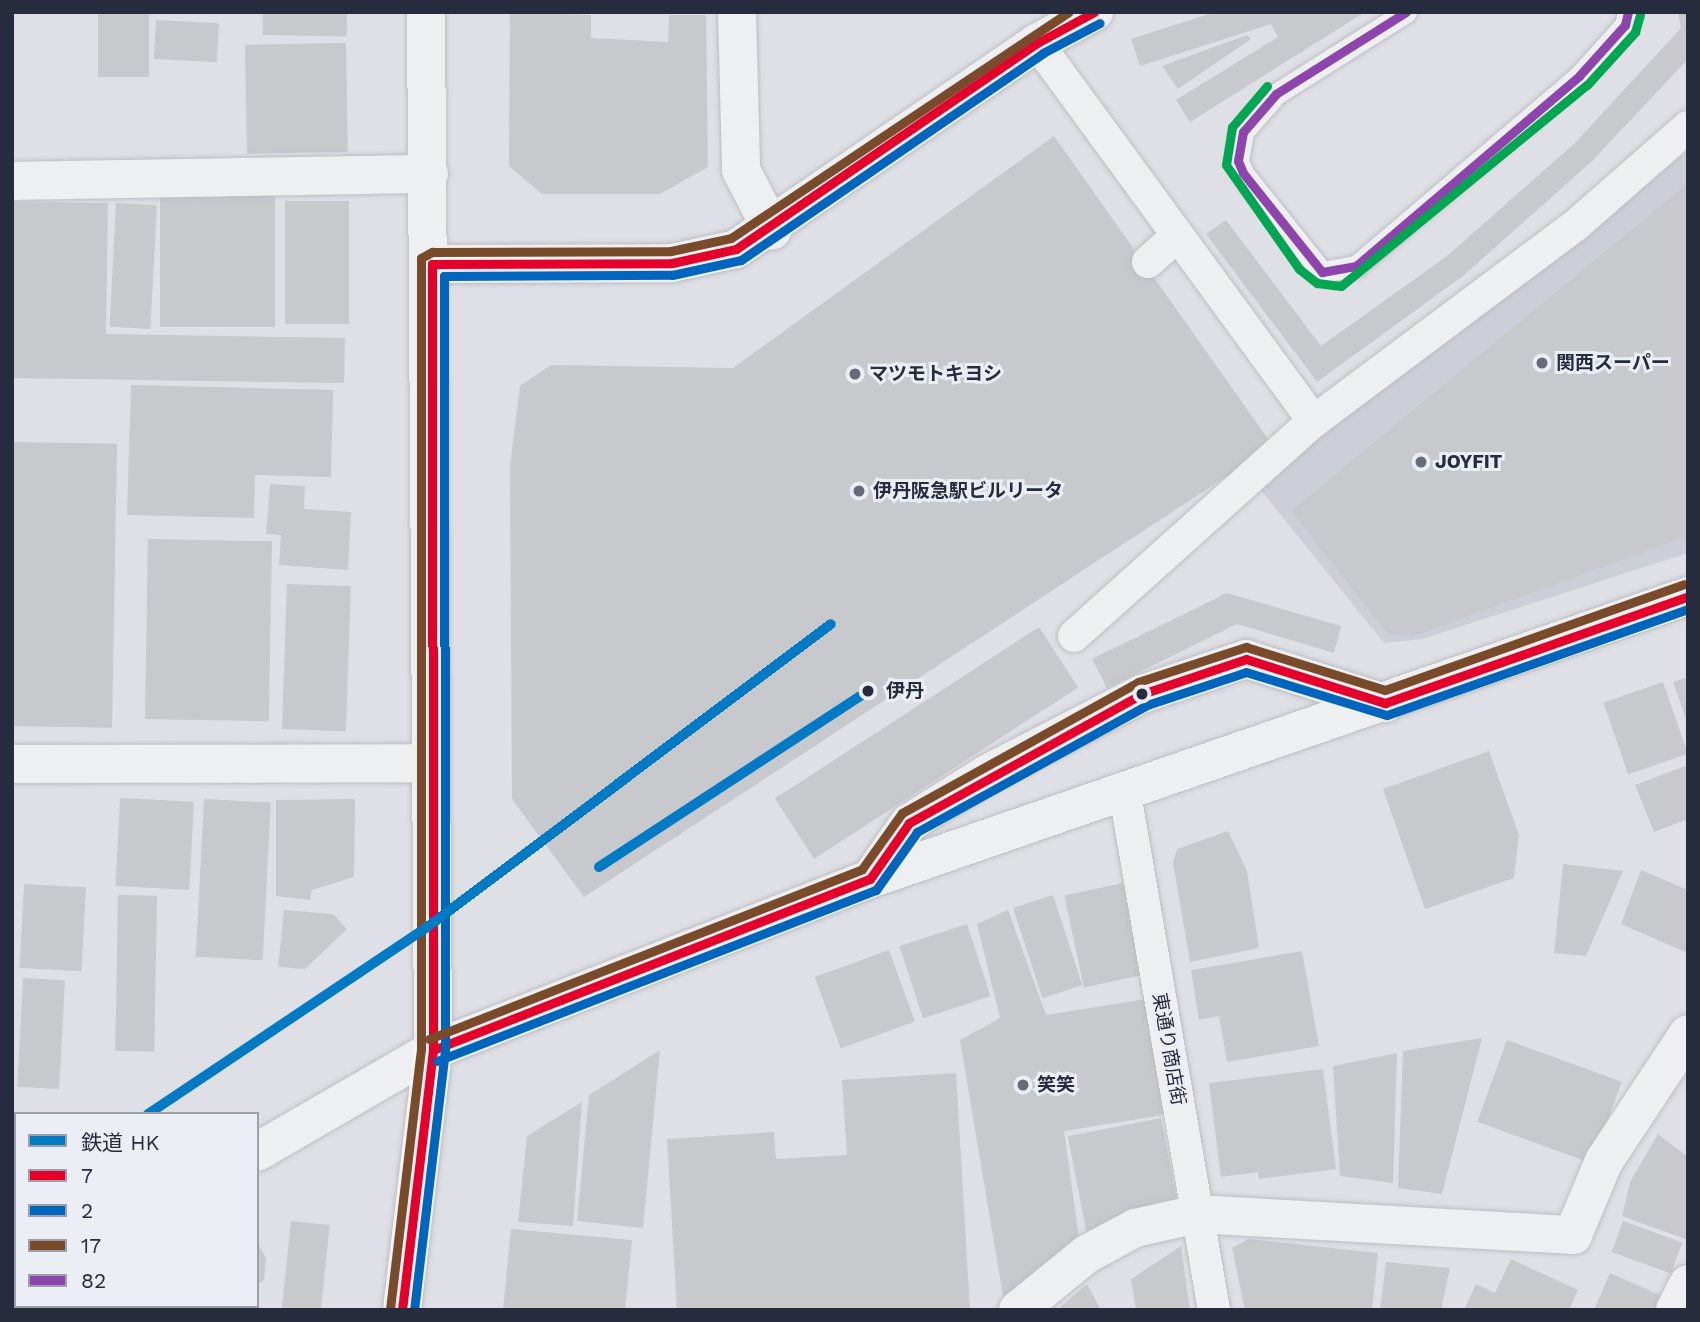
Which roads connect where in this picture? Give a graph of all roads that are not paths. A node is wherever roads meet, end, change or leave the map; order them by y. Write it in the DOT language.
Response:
graph roads {
  1 [pos="426,12"];
  2 [pos="737,12"];
  3 [pos="1094,12"];
  4 [pos="1406,12"];
  5 [pos="1628,12"];
  6 [pos="1037,43"];
  7 [pos="1688,127"];
  8 [pos="429,174"];
  9 [pos="12,181"];
  10 [pos="772,230"];
  11 [pos="1176,237"];
  12 [pos="1148,262"];
  13 [pos="432,264"];
  14 [pos="1314,421"];
  15 [pos="1688,596"];
  16 [pos="1074,636"];
  17 [pos="1385,703"];
  18 [pos="428,763"];
  19 [pos="12,764"];
  20 [pos="1124,788"];
  21 [pos="870,878"];
  22 [pos="1688,1034"];
  23 [pos="433,1049"];
  24 [pos="259,1151"];
  25 [pos="1197,1214"];
  26 [pos="1688,1284"];
  27 [pos="402,1310"];
  28 [pos="1018,1310"];
  29 [pos="1214,1310"];
  30 [pos="1675,1310"];
  1 -- 8 [label="street"];
  2 -- 10 [label="street"];
  3 -- 6 [label="street"];
  4 -- 5 [label="lane"];
  6 -- 10 [label="street"];
  6 -- 11 [label="street"];
  7 -- 14 [label="street"];
  8 -- 9 [label="street"];
  8 -- 13 [label="street"];
  10 -- 13 [label="street"];
  11 -- 12 [label="street"];
  11 -- 14 [label="street"];
  13 -- 18 [label="street"];
  14 -- 16 [label="street"];
  15 -- 17 [label="street"];
  17 -- 20 [label="street"];
  17 -- 21 [label="street"];
  18 -- 19 [label="street"];
  18 -- 23 [label="street"];
  20 -- 21 [label="street"];
  20 -- 25 [label="street, 東通り商店街"];
  21 -- 23 [label="street"];
  22 -- 25 [label="street"];
  23 -- 24 [label="street"];
  23 -- 27 [label="main road"];
  25 -- 28 [label="street"];
  25 -- 29 [label="street, 東通り商店街"];
  26 -- 30 [label="street"];
}
